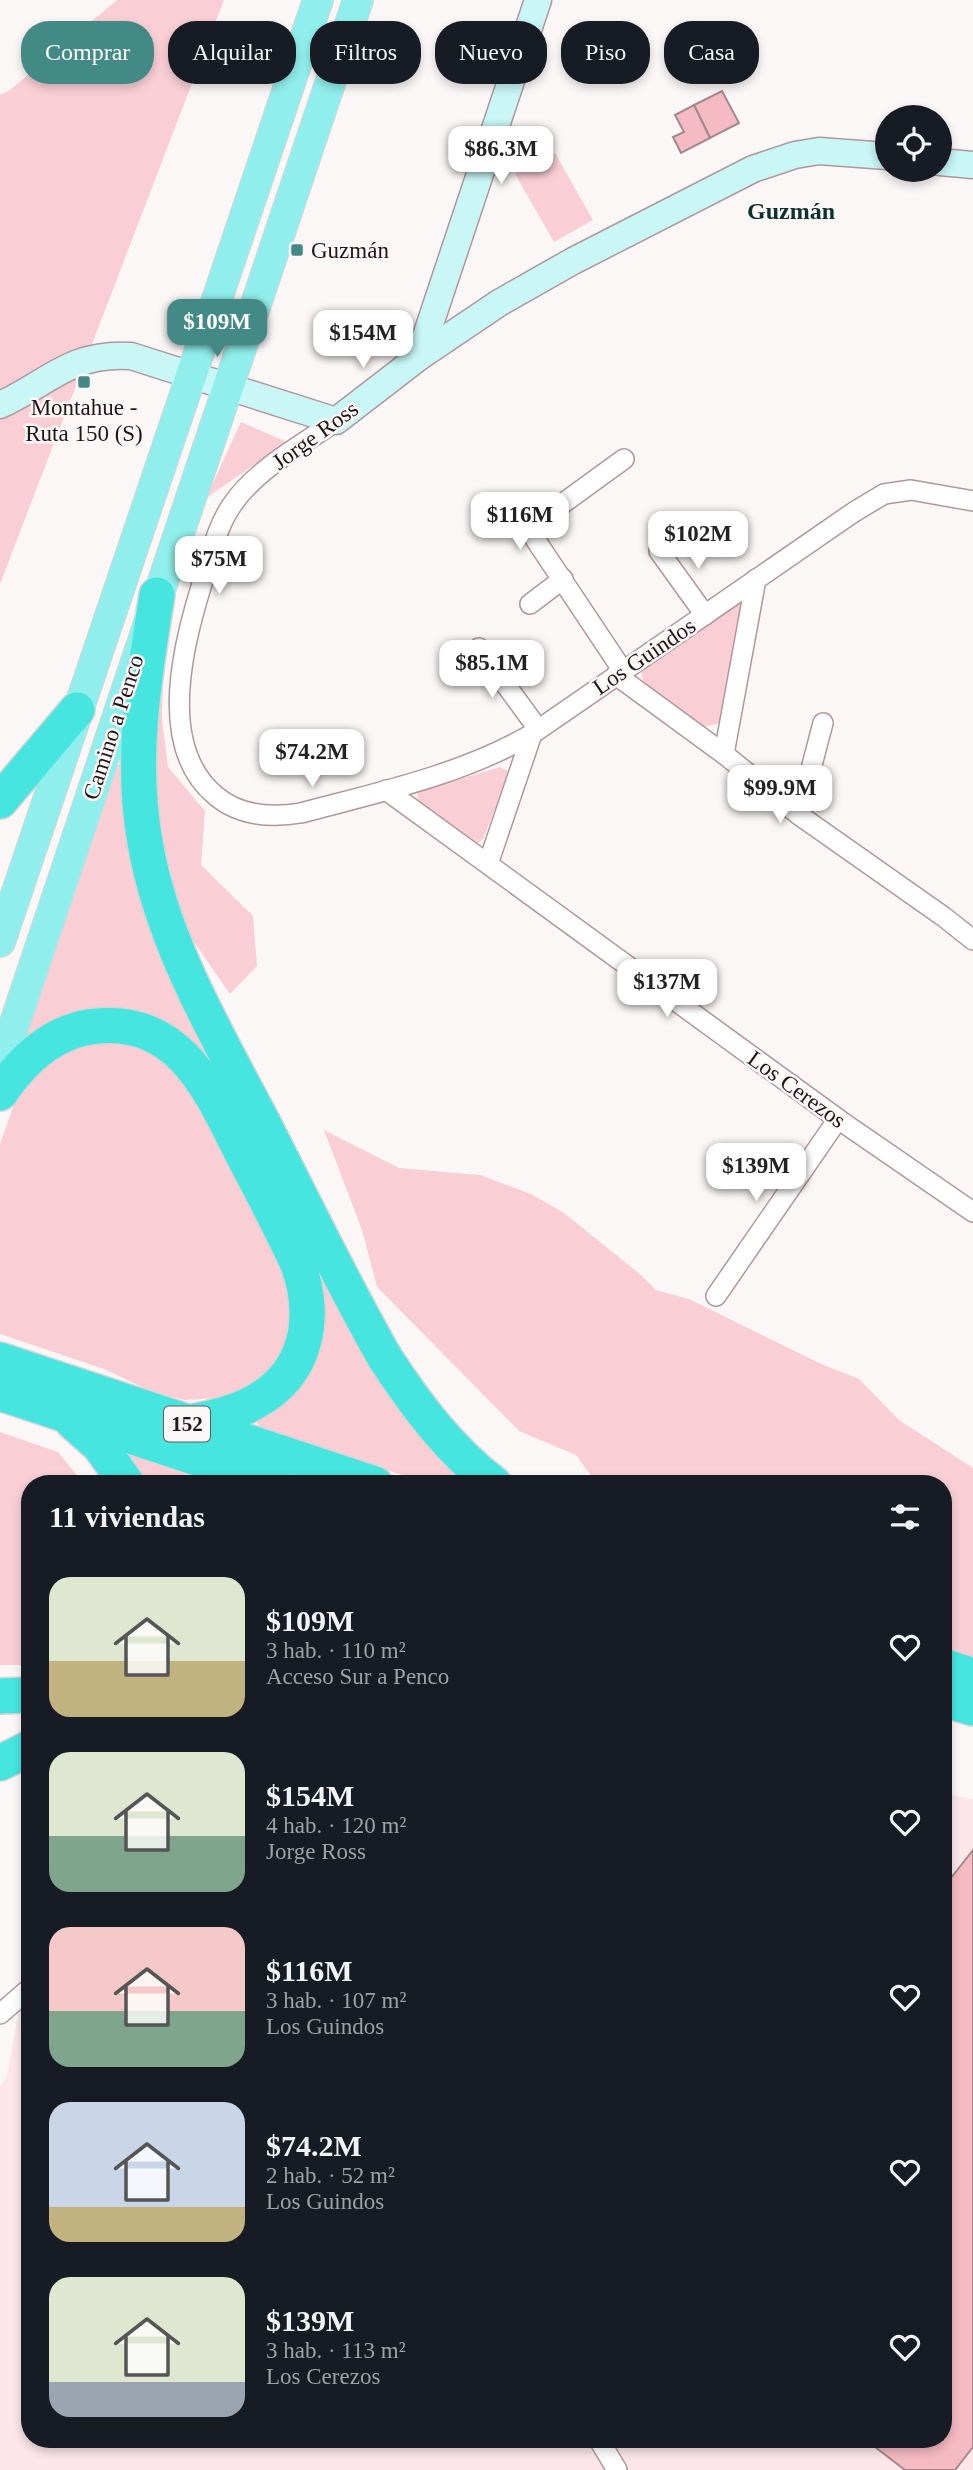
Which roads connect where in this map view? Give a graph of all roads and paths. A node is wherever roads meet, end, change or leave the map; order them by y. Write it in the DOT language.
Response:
graph roads {
  1 [pos="318,0"];
  2 [pos="358,0"];
  3 [pos="538,0"];
  4 [pos="875,155"];
  5 [pos="952,163"];
  6 [pos="973,165"];
  7 [pos="419,357"];
  8 [pos="191,375"];
  9 [pos="228,387"];
  10 [pos="0,405"];
  11 [pos="336,421"];
  12 [pos="624,459"];
  13 [pos="973,500"];
  14 [pos="659,551"];
  15 [pos="563,579"];
  16 [pos="756,579"];
  17 [pos="157,595"];
  18 [pos="530,604"];
  19 [pos="705,615"];
  20 [pos="479,648"];
  21 [pos="620,673"];
  22 [pos="77,710"];
  23 [pos="823,723"];
  24 [pos="535,732"];
  25 [pos="724,754"];
  26 [pos="386,790"];
  27 [pos="0,801"];
  28 [pos="235,808"];
  29 [pos="799,816"];
  30 [pos="488,864"];
  31 [pos="973,940"];
  32 [pos="0,942"];
  33 [pos="0,1067"];
  34 [pos="0,1093"];
  35 [pos="838,1119"];
  36 [pos="973,1212"];
  37 [pos="716,1296"];
  38 [pos="0,1360"];
  39 [pos="0,1393"];
  40 [pos="62,1413"];
  41 [pos="187,1423"];
  42 [pos="121,1475"];
  43 [pos="249,1475"];
  44 [pos="347,1475"];
  45 [pos="484,1475"];
  46 [pos="952,1669"];
  47 [pos="973,1676"];
  48 [pos="21,1695"];
  49 [pos="0,1696"];
  50 [pos="952,1702"];
  51 [pos="973,1708"];
  52 [pos="21,1752"];
  53 [pos="0,1763"];
  54 [pos="21,1996"];
  55 [pos="0,2014"];
  56 [pos="604,2448"];
  57 [pos="617,2470"];
  1 -- 8 [label="main road, Camino a Penco"];
  2 -- 9 [label="main road, Camino a Penco"];
  3 -- 7 [label="main road"];
  4 -- 7 [label="main road, Jorge Ross"];
  5 -- 6 [label="main road"];
  7 -- 11 [label="main road, Jorge Ross"];
  8 -- 9 [label="main road"];
  8 -- 10 [label="main road"];
  8 -- 22 [label="main road, Camino a Penco"];
  9 -- 11 [label="main road"];
  9 -- 17 [label="main road, Camino a Penco"];
  11 -- 28 [label="street, Jorge Ross"];
  12 -- 15 [label="street"];
  13 -- 16 [label="street, Los Guindos"];
  14 -- 19 [label="street"];
  15 -- 18 [label="street"];
  15 -- 21 [label="street"];
  16 -- 19 [label="street, Los Guindos"];
  16 -- 25 [label="street"];
  17 -- 33 [label="main road, Camino a Penco"];
  17 -- 45 [label="highway"];
  19 -- 21 [label="street, Los Guindos"];
  20 -- 24 [label="street"];
  21 -- 24 [label="street, Los Guindos"];
  21 -- 25 [label="street"];
  22 -- 27 [label="highway"];
  22 -- 32 [label="main road, Camino a Penco"];
  23 -- 29 [label="street"];
  24 -- 26 [label="street, Los Guindos"];
  24 -- 30 [label="street"];
  25 -- 29 [label="street"];
  26 -- 28 [label="street, Los Guindos"];
  26 -- 30 [label="street, Los Cerezos"];
  29 -- 31 [label="street"];
  30 -- 35 [label="street, Los Cerezos"];
  34 -- 41 [label="highway"];
  35 -- 36 [label="street, Los Cerezos"];
  35 -- 37 [label="street"];
  38 -- 41 [label="highway, 152"];
  39 -- 40 [label="highway, 152"];
  40 -- 42 [label="highway"];
  40 -- 43 [label="highway, 152"];
  41 -- 44 [label="highway, 152"];
  46 -- 47 [label="highway"];
  48 -- 49 [label="highway"];
  50 -- 51 [label="highway"];
  52 -- 53 [label="highway"];
  54 -- 55 [label="street"];
  56 -- 57 [label="street"];
}
